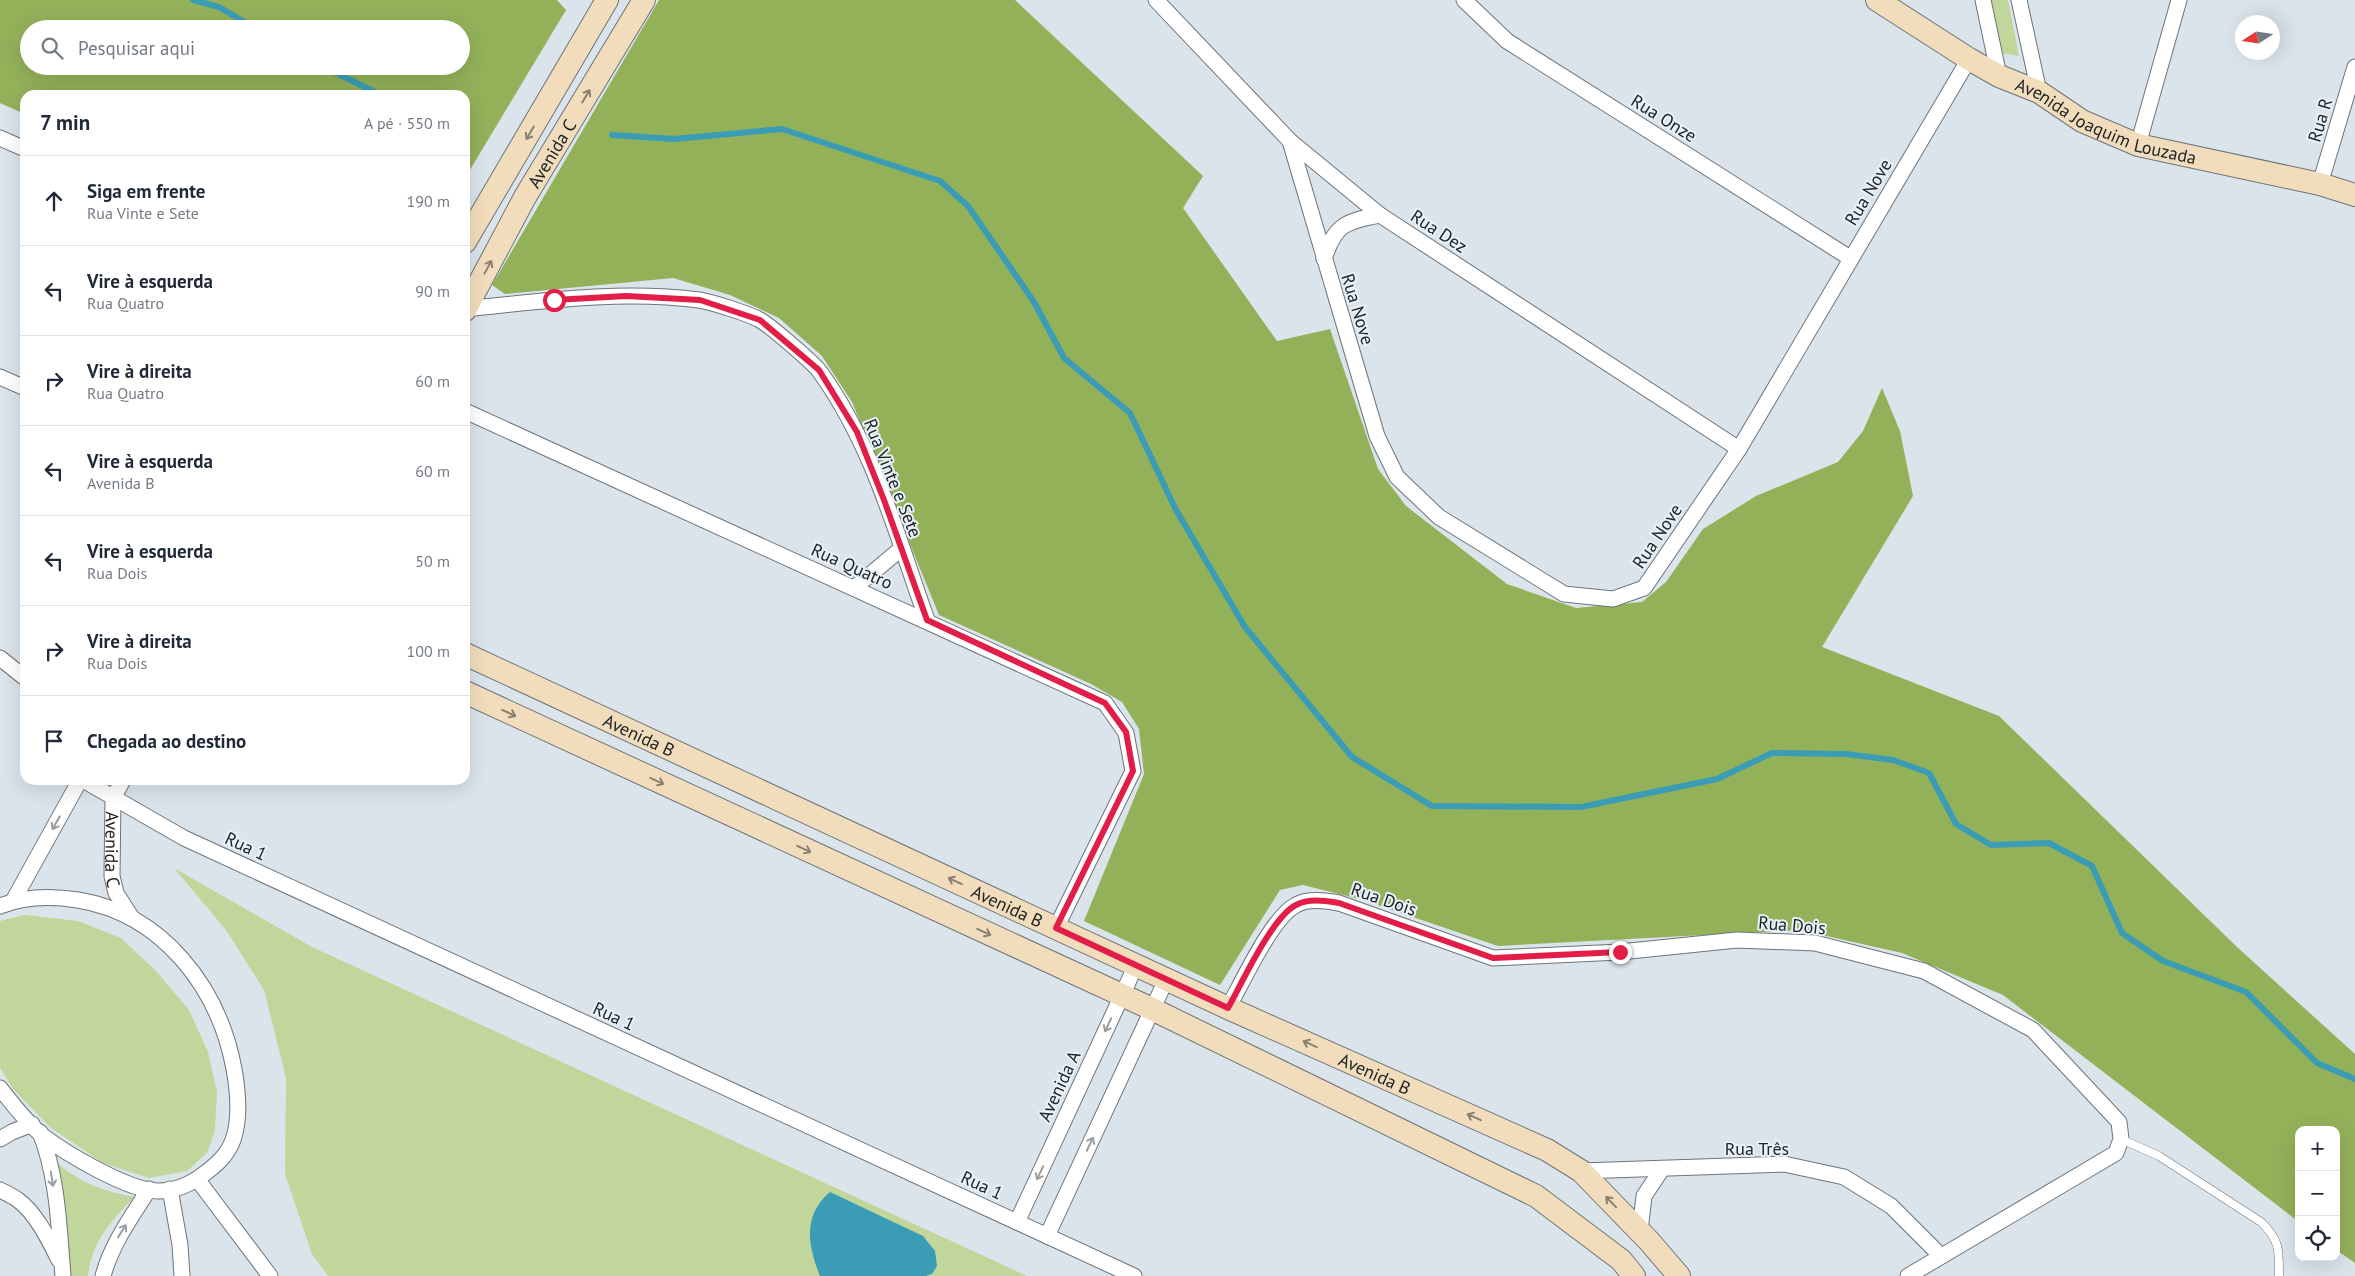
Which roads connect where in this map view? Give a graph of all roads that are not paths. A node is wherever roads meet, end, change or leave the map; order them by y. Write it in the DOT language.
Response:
graph roads {
  1 [pos="607,0"];
  2 [pos="1156,0"];
  3 [pos="1464,0"];
  4 [pos="1877,0"];
  5 [pos="1983,0"];
  6 [pos="2019,0"];
  7 [pos="2180,0"];
  8 [pos="637,2"];
  9 [pos="1969,59"];
  10 [pos="2355,67"];
  11 [pos="1999,76"];
  12 [pos="2039,92"];
  13 [pos="0,138"];
  14 [pos="1290,141"];
  15 [pos="2138,145"];
  16 [pos="20,147"];
  17 [pos="2320,184"];
  18 [pos="2355,195"];
  19 [pos="1380,215"];
  20 [pos="470,233"];
  21 [pos="1850,258"];
  22 [pos="1324,259"];
  23 [pos="470,301"];
  24 [pos="470,309"];
  25 [pos="0,377"];
  26 [pos="20,386"];
  27 [pos="470,414"];
  28 [pos="1739,449"];
  29 [pos="902,548"];
  30 [pos="854,588"];
  31 [pos="927,620"];
  32 [pos="470,656"];
  33 [pos="0,658"];
  34 [pos="20,674"];
  35 [pos="470,694"];
  36 [pos="78,785"];
  37 [pos="90,785"];
  38 [pos="120,785"];
  39 [pos="113,798"];
  40 [pos="6,903"];
  41 [pos="132,918"];
  42 [pos="1056,928"];
  43 [pos="1136,965"];
  44 [pos="1166,980"];
  45 [pos="1122,995"];
  46 [pos="1228,1008"];
  47 [pos="1152,1009"];
  48 [pos="0,1088"];
  49 [pos="36,1128"];
  50 [pos="2121,1139"];
  51 [pos="0,1140"];
  52 [pos="1662,1169"];
  53 [pos="1581,1171"];
  54 [pos="197,1179"];
  55 [pos="170,1189"];
  56 [pos="0,1190"];
  57 [pos="150,1190"];
  58 [pos="1017,1222"];
  59 [pos="1640,1231"];
  60 [pos="1047,1236"];
  61 [pos="1941,1256"];
  62 [pos="62,1271"];
  63 [pos="103,1276"];
  64 [pos="182,1276"];
  65 [pos="270,1276"];
  66 [pos="1134,1276"];
  67 [pos="1634,1276"];
  68 [pos="1679,1276"];
  69 [pos="1908,1276"];
  70 [pos="2279,1276"];
  1 -- 20 [label="street, Avenida C, one-way"];
  2 -- 14 [label="street, Rua Dez"];
  3 -- 21 [label="street, Rua Onze"];
  4 -- 9 [label="street, Avenida Joaquim Louzada"];
  5 -- 11 [label="street"];
  6 -- 12 [label="street"];
  7 -- 15 [label="street"];
  23 -- 8 [label="street, Avenida C, one-way"];
  9 -- 11 [label="street, Avenida Joaquim Louzada"];
  9 -- 21 [label="street, Rua Nove"];
  10 -- 17 [label="street, Rua R"];
  11 -- 12 [label="street, Avenida Joaquim Louzada"];
  12 -- 15 [label="street, Avenida Joaquim Louzada"];
  13 -- 16 [label="street"];
  14 -- 19 [label="street, Rua Dez"];
  14 -- 22 [label="street, Rua Nove"];
  15 -- 17 [label="street, Avenida Joaquim Louzada"];
  17 -- 18 [label="street, Avenida Joaquim Louzada"];
  19 -- 22 [label="street"];
  19 -- 28 [label="street, Rua Dez"];
  21 -- 28 [label="street, Rua Nove"];
  22 -- 28 [label="street, Rua Nove"];
  24 -- 29 [label="street, Rua Vinte e Sete"];
  25 -- 26 [label="street"];
  27 -- 30 [label="street, Rua Quatro"];
  29 -- 30 [label="street"];
  29 -- 31 [label="street, Rua Vinte e Sete"];
  30 -- 31 [label="street, Rua Quatro"];
  31 -- 42 [label="street, Rua Quatro"];
  42 -- 32 [label="street, Avenida B, one-way"];
  33 -- 34 [label="street"];
  35 -- 45 [label="street, Avenida B, one-way"];
  36 -- 40 [label="street, one-way"];
  37 -- 39 [label="street, Rua 1"];
  38 -- 39 [label="street, Avenida C"];
  39 -- 41 [label="street, Avenida C"];
  39 -- 58 [label="street, Rua 1"];
  40 -- 41 [label="street"];
  41 -- 54 [label="street"];
  42 -- 43 [label="street, Avenida B"];
  43 -- 44 [label="street, Avenida B"];
  43 -- 45 [label="street, Avenida A"];
  44 -- 46 [label="street, Avenida B"];
  44 -- 47 [label="street"];
  45 -- 47 [label="street, Avenida B"];
  45 -- 58 [label="street, Avenida A, one-way"];
  46 -- 50 [label="street, Rua Dois"];
  53 -- 46 [label="street, Avenida B, one-way"];
  60 -- 47 [label="street, one-way"];
  47 -- 67 [label="street, Avenida B"];
  48 -- 49 [label="street"];
  49 -- 51 [label="street"];
  49 -- 57 [label="street"];
  49 -- 62 [label="street, one-way"];
  50 -- 61 [label="street"];
  50 -- 70 [label="lane"];
  52 -- 53 [label="street, Rua Três"];
  52 -- 59 [label="street"];
  52 -- 61 [label="street, Rua Três"];
  59 -- 53 [label="street, Avenida B, one-way"];
  54 -- 55 [label="street"];
  54 -- 65 [label="street"];
  55 -- 57 [label="street"];
  55 -- 64 [label="street"];
  56 -- 62 [label="street"];
  63 -- 57 [label="street, one-way"];
  58 -- 60 [label="street, Rua 1"];
  59 -- 68 [label="street, Avenida B"];
  60 -- 66 [label="street, Rua 1"];
  61 -- 69 [label="street"];
}
